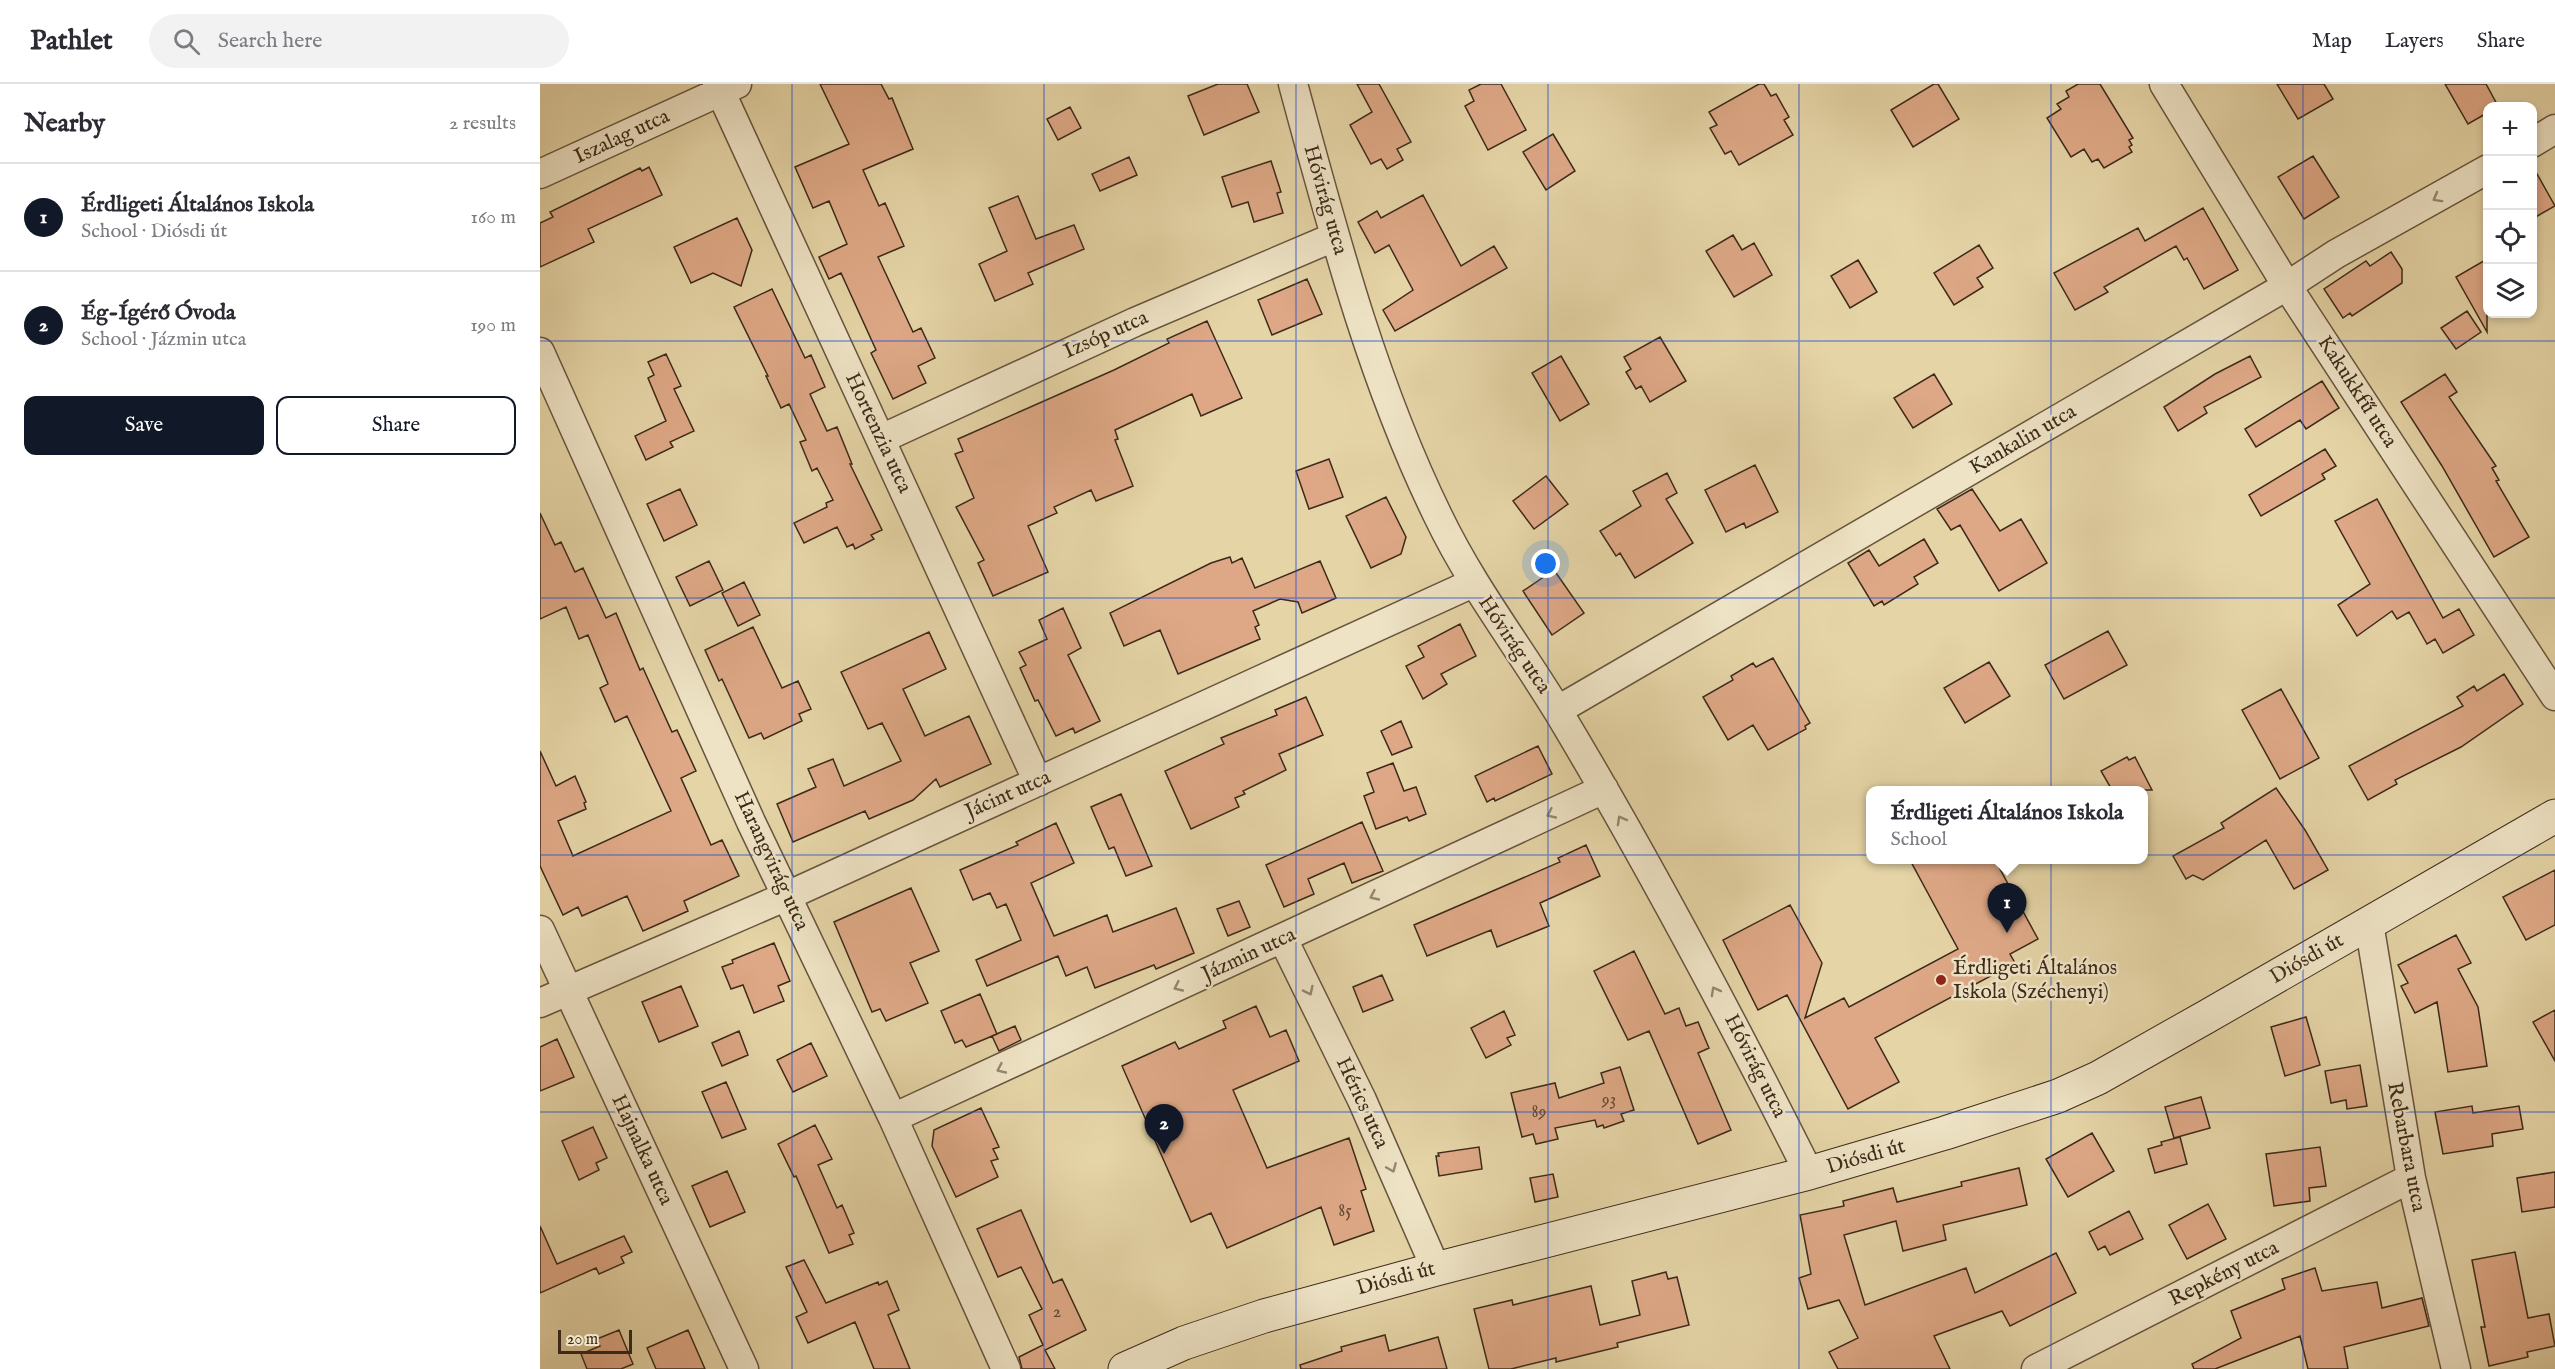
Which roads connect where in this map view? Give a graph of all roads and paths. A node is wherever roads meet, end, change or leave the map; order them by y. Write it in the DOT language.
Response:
graph roads {
  1 [pos="1293,84"];
  2 [pos="2164,84"];
  3 [pos="725,86"];
  4 [pos="2555,129"];
  5 [pos="2537,140"];
  6 [pos="2483,171"];
  7 [pos="540,174"];
  8 [pos="1334,237"];
  9 [pos="2287,286"];
  10 [pos="540,352"];
  11 [pos="881,439"];
  12 [pos="1473,583"];
  13 [pos="2555,696"];
  14 [pos="1558,710"];
  15 [pos="1038,782"];
  16 [pos="1604,789"];
  17 [pos="2555,816"];
  18 [pos="786,896"];
  19 [pos="2369,923"];
  20 [pos="540,930"];
  21 [pos="1283,939"];
  22 [pos="567,990"];
  23 [pos="540,1003"];
  24 [pos="893,1119"];
  25 [pos="1809,1173"];
  26 [pos="2410,1178"];
  27 [pos="1436,1269"];
  28 [pos="744,1369"];
  29 [pos="1006,1369"];
  30 [pos="1125,1369"];
  31 [pos="2036,1369"];
  32 [pos="2456,1369"];
  1 -- 8 [label="street, Hóvirág utca"];
  2 -- 9 [label="street, Kakukkfű utca"];
  3 -- 7 [label="street, Iszalag utca"];
  3 -- 11 [label="street, Hortenzia utca"];
  4 -- 5 [label="street"];
  6 -- 9 [label="street, Kankalin utca, one-way"];
  8 -- 11 [label="street, Izsóp utca"];
  8 -- 12 [label="street, Hóvirág utca"];
  9 -- 13 [label="street, Kakukkfű utca"];
  9 -- 14 [label="street, Kankalin utca"];
  10 -- 18 [label="street, Harangvirág utca"];
  11 -- 15 [label="street, Hortenzia utca"];
  12 -- 14 [label="street, Hóvirág utca"];
  12 -- 15 [label="street, Jácint utca"];
  14 -- 16 [label="street, Hóvirág utca"];
  15 -- 18 [label="street, Jácint utca"];
  16 -- 21 [label="street, Jázmin utca, one-way"];
  25 -- 16 [label="street, Hóvirág utca, one-way"];
  17 -- 19 [label="main road, Diósdi út"];
  18 -- 22 [label="street, Jácint utca"];
  18 -- 24 [label="street, Harangvirág utca"];
  19 -- 25 [label="main road, Diósdi út"];
  19 -- 26 [label="street, Rebarbara utca"];
  20 -- 22 [label="street, Hajnalka utca"];
  21 -- 24 [label="street, Jázmin utca, one-way"];
  21 -- 27 [label="street, Hérics utca, one-way"];
  22 -- 23 [label="street, Jácint utca"];
  22 -- 28 [label="street, Hajnalka utca"];
  24 -- 29 [label="street, Harangvirág utca"];
  25 -- 27 [label="main road, Diósdi út"];
  26 -- 31 [label="street, Repkény utca"];
  26 -- 32 [label="street, Rebarbara utca"];
  27 -- 30 [label="main road, Diósdi út"];
}
